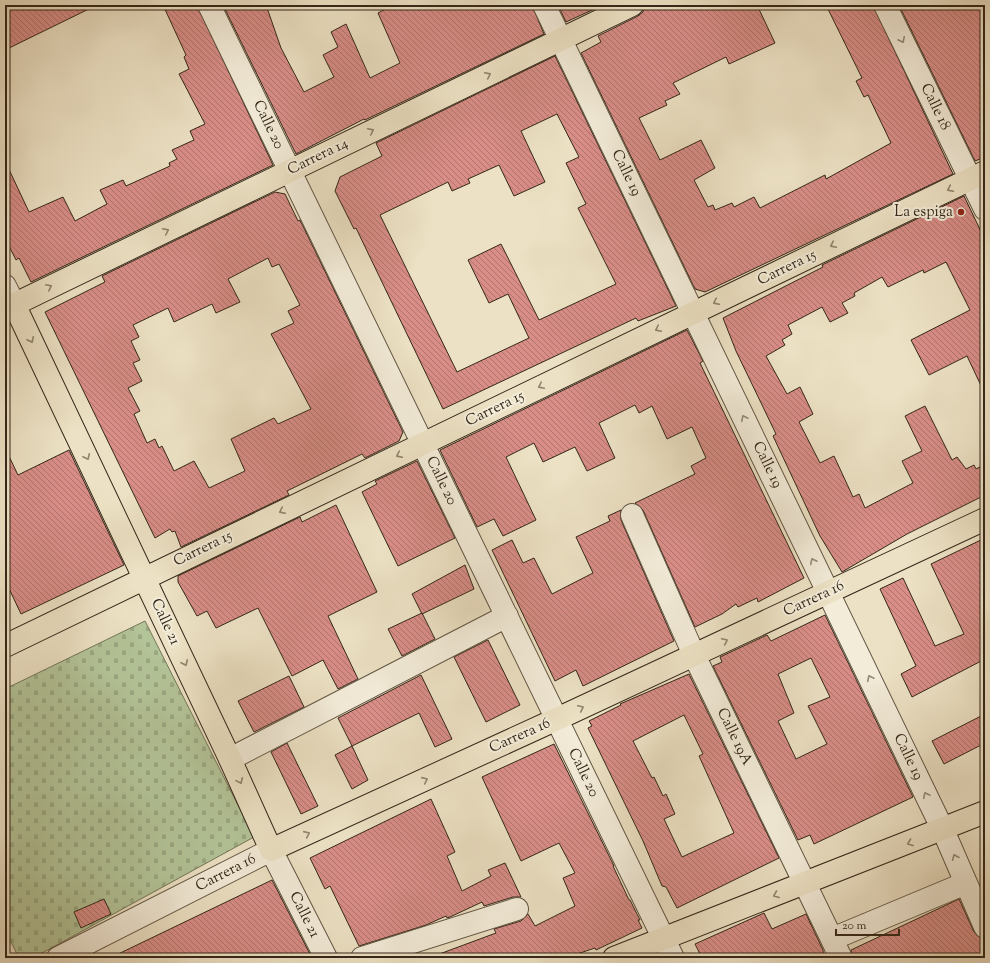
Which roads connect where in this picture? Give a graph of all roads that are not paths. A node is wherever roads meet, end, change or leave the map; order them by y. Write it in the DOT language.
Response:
graph roads {
  1 [pos="209,5"];
  2 [pos="544,5"];
  3 [pos="632,5"];
  4 [pos="885,5"];
  5 [pos="561,40"];
  6 [pos="290,171"];
  7 [pos="978,176"];
  8 [pos="985,208"];
  9 [pos="8,300"];
  10 [pos="693,312"];
  11 [pos="423,443"];
  12 [pos="632,515"];
  13 [pos="985,519"];
  14 [pos="144,578"];
  15 [pos="828,593"];
  16 [pos="507,616"];
  17 [pos="5,646"];
  18 [pos="694,655"];
  19 [pos="557,720"];
  20 [pos="230,759"];
  21 [pos="985,812"];
  22 [pos="943,830"];
  23 [pos="271,850"];
  24 [pos="805,883"];
  25 [pos="966,883"];
  26 [pos="517,909"];
  27 [pos="985,927"];
  28 [pos="832,938"];
  29 [pos="669,948"];
  30 [pos="58,958"];
  31 [pos="326,958"];
  32 [pos="362,958"];
  33 [pos="614,958"];
  34 [pos="841,958"];
  1 -- 6 [label="street, Calle 20"];
  2 -- 5 [label="street, Calle 19"];
  3 -- 5 [label="main road, Carrera 14"];
  4 -- 7 [label="street, Calle 18, one-way"];
  6 -- 5 [label="main road, Carrera 14, one-way"];
  5 -- 10 [label="street, Calle 19"];
  9 -- 6 [label="main road, Carrera 14, one-way"];
  6 -- 11 [label="street, Calle 20"];
  7 -- 8 [label="street, Calle 18"];
  7 -- 10 [label="main road, Carrera 15, one-way"];
  9 -- 14 [label="main road, Calle 21, one-way"];
  10 -- 11 [label="main road, Carrera 15, one-way"];
  15 -- 10 [label="street, Calle 19, one-way"];
  11 -- 14 [label="main road, Carrera 15, one-way"];
  11 -- 16 [label="street, Calle 20"];
  12 -- 18 [label="street, Calle 19A"];
  13 -- 15 [label="main road, Carrera 16"];
  14 -- 17 [label="main road, Carrera 15"];
  14 -- 20 [label="main road, Calle 21, one-way"];
  18 -- 15 [label="main road, Carrera 16, one-way"];
  22 -- 15 [label="street, Calle 19, one-way"];
  16 -- 19 [label="street, Calle 20"];
  16 -- 20 [label="street"];
  19 -- 18 [label="main road, Carrera 16, one-way"];
  18 -- 24 [label="street, Calle 19A"];
  23 -- 19 [label="main road, Carrera 16, one-way"];
  19 -- 29 [label="street, Calle 20"];
  20 -- 23 [label="main road, Calle 21, one-way"];
  21 -- 22 [label="main road"];
  22 -- 24 [label="main road, one-way"];
  25 -- 22 [label="street, Calle 19, one-way"];
  23 -- 30 [label="street, Carrera 16"];
  23 -- 31 [label="street, Calle 21"];
  24 -- 28 [label="street, Calle 19A"];
  24 -- 29 [label="main road, one-way"];
  25 -- 27 [label="street, Calle 19"];
  25 -- 28 [label="street"];
  26 -- 32 [label="street"];
  28 -- 34 [label="street, Calle 19A"];
  29 -- 33 [label="main road"];
}
